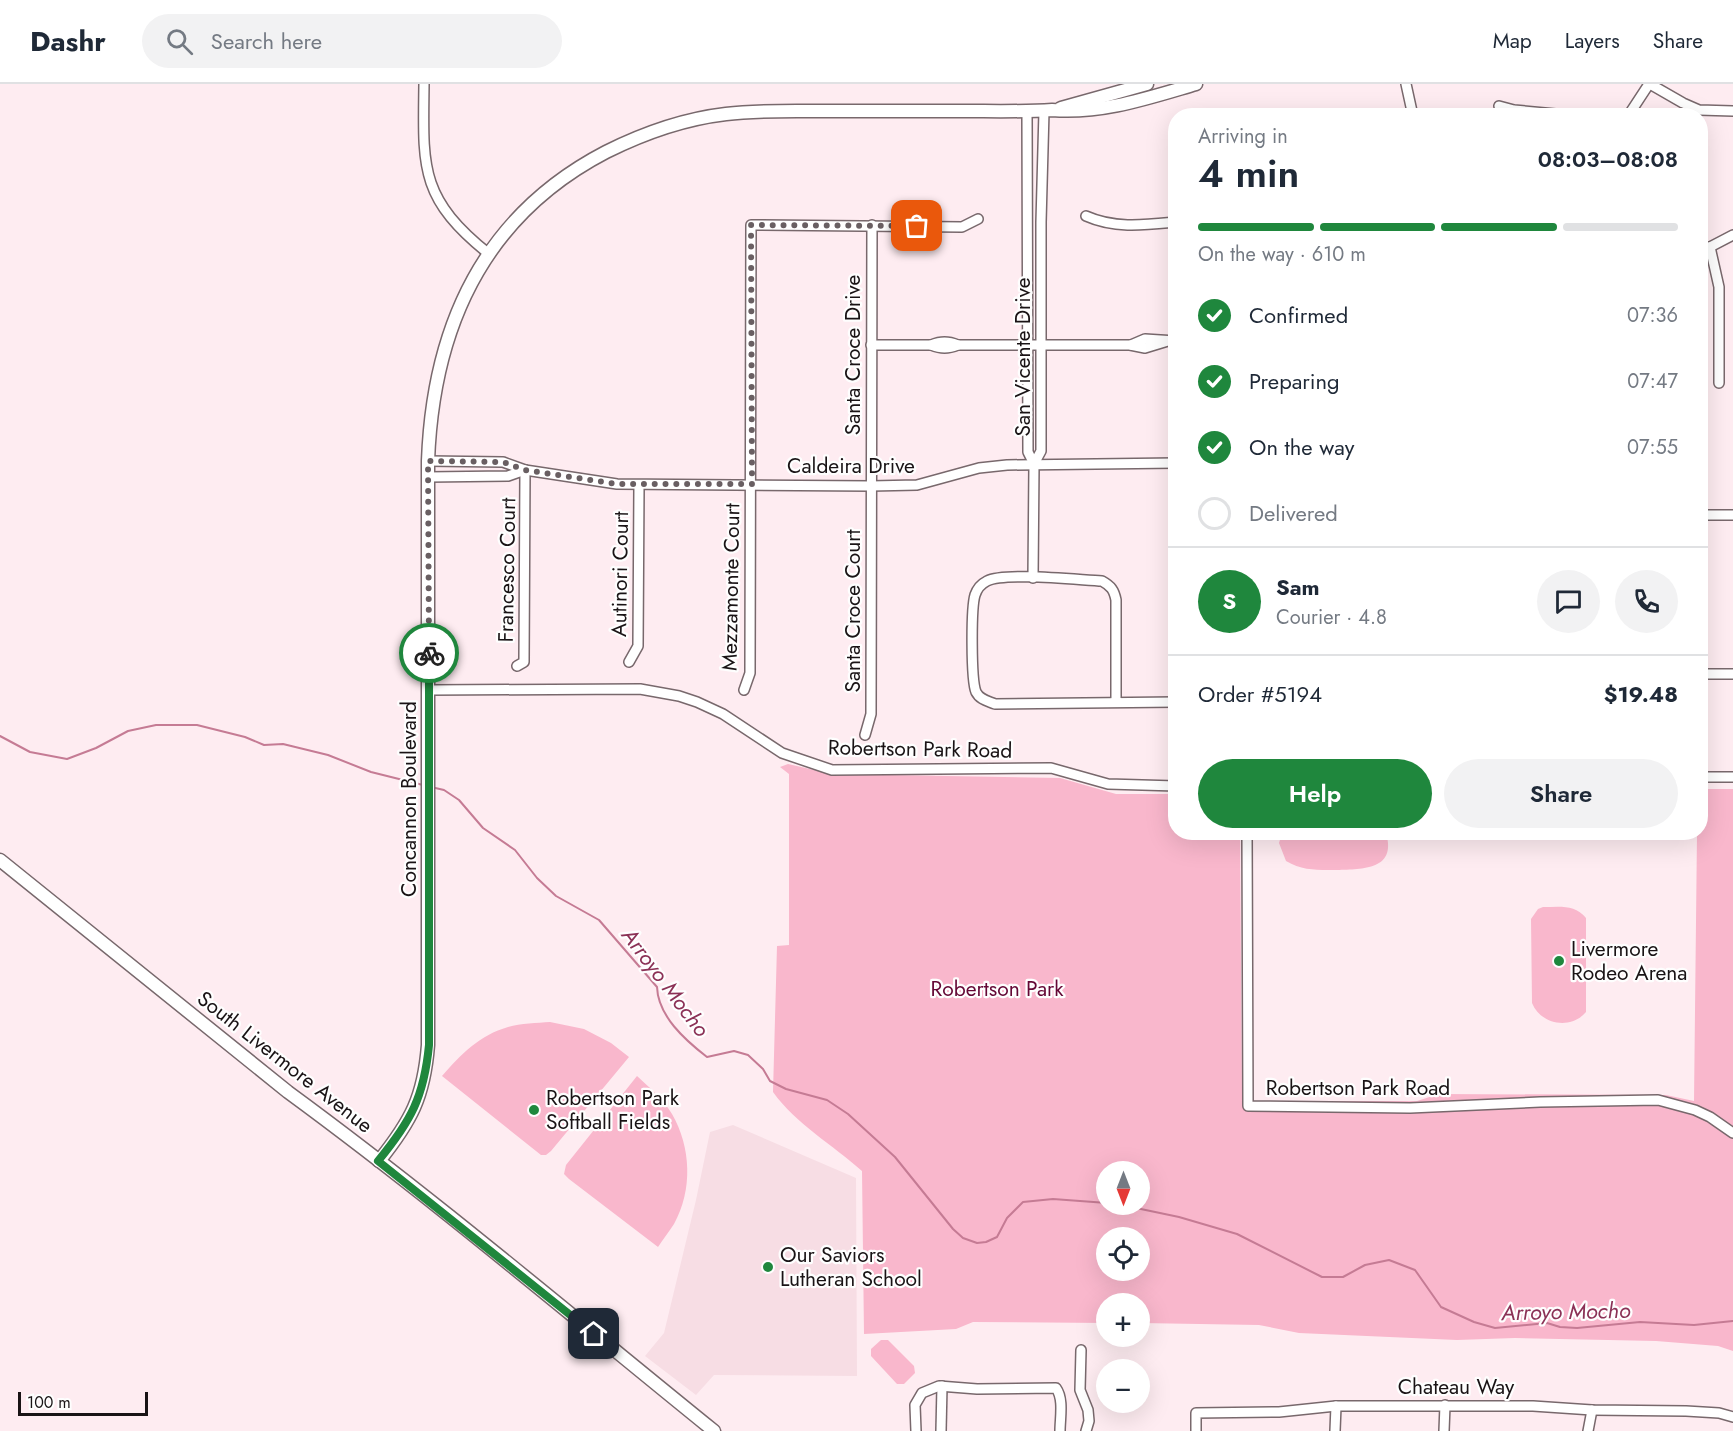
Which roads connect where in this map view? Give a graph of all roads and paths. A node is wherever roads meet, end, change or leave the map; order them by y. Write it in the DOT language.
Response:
graph roads {
  1 [pos="424,84"];
  2 [pos="1147,84"];
  3 [pos="1196,84"];
  4 [pos="1406,84"];
  5 [pos="1650,84"];
  6 [pos="1499,106"];
  7 [pos="1411,108"];
  8 [pos="1506,108"];
  9 [pos="1634,108"];
  10 [pos="1694,108"];
  11 [pos="1708,110"];
  12 [pos="1028,111"];
  13 [pos="1048,111"];
  14 [pos="1733,111"];
  15 [pos="1086,216"];
  16 [pos="978,219"];
  17 [pos="1168,222"];
  18 [pos="872,225"];
  19 [pos="1733,236"];
  20 [pos="1708,246"];
  21 [pos="1708,253"];
  22 [pos="489,254"];
  23 [pos="1168,341"];
  24 [pos="871,345"];
  25 [pos="1027,345"];
  26 [pos="1041,345"];
  27 [pos="1719,383"];
  28 [pos="428,461"];
  29 [pos="1168,463"];
  30 [pos="1034,464"];
  31 [pos="525,470"];
  32 [pos="428,477"];
  33 [pos="752,484"];
  34 [pos="639,485"];
  35 [pos="871,486"];
  36 [pos="1708,515"];
  37 [pos="1733,515"];
  38 [pos="1033,578"];
  39 [pos="629,662"];
  40 [pos="517,666"];
  41 [pos="1708,674"];
  42 [pos="1733,674"];
  43 [pos="429,690"];
  44 [pos="744,690"];
  45 [pos="1116,702"];
  46 [pos="1168,702"];
  47 [pos="865,735"];
  48 [pos="1708,777"];
  49 [pos="1733,777"];
  50 [pos="1168,786"];
  51 [pos="1247,840"];
  52 [pos="0,860"];
  53 [pos="1733,1133"];
  54 [pos="378,1161"];
  55 [pos="1081,1350"];
  56 [pos="942,1386"];
  57 [pos="1080,1390"];
  58 [pos="1059,1392"];
  59 [pos="1445,1405"];
  60 [pos="1336,1406"];
  61 [pos="1592,1410"];
  62 [pos="1733,1417"];
  63 [pos="714,1431"];
  64 [pos="916,1431"];
  65 [pos="941,1431"];
  66 [pos="1060,1431"];
  67 [pos="1086,1431"];
  68 [pos="1196,1431"];
  69 [pos="1335,1431"];
  70 [pos="1444,1431"];
  71 [pos="1588,1431"];
  1 -- 22 [label="street"];
  2 -- 13 [label="main road, Concannon Boulevard"];
  3 -- 13 [label="main road, Concannon Boulevard"];
  4 -- 7 [label="street"];
  5 -- 9 [label="street"];
  5 -- 10 [label="street"];
  6 -- 8 [label="street"];
  11 -- 14 [label="street"];
  12 -- 13 [label="main road, Concannon Boulevard"];
  12 -- 22 [label="main road, Concannon Boulevard"];
  12 -- 25 [label="street, San Vicente Drive"];
  13 -- 26 [label="street, San Vicente Drive"];
  15 -- 17 [label="street"];
  16 -- 18 [label="street"];
  18 -- 24 [label="street, Santa Croce Drive"];
  18 -- 33 [label="street, Mezzamonte Court"];
  19 -- 20 [label="street"];
  21 -- 27 [label="street"];
  22 -- 28 [label="main road, Concannon Boulevard"];
  23 -- 26 [label="street"];
  24 -- 25 [label="street"];
  24 -- 35 [label="street, Santa Croce Drive"];
  25 -- 26 [label="street"];
  25 -- 30 [label="street, San Vicente Drive"];
  26 -- 30 [label="street, San Vicente Drive"];
  28 -- 31 [label="street, Caldeira Drive"];
  28 -- 32 [label="main road, Concannon Boulevard"];
  29 -- 30 [label="street, Caldeira Drive"];
  30 -- 35 [label="street, Caldeira Drive"];
  30 -- 38 [label="street"];
  31 -- 32 [label="street, Caldeira Drive"];
  31 -- 34 [label="street, Caldeira Drive"];
  31 -- 40 [label="street, Francesco Court"];
  32 -- 43 [label="main road, Concannon Boulevard"];
  33 -- 34 [label="street, Caldeira Drive"];
  33 -- 35 [label="street, Caldeira Drive"];
  33 -- 44 [label="street, Mezzamonte Court"];
  34 -- 39 [label="street, Autinori Court"];
  35 -- 47 [label="street, Santa Croce Court"];
  36 -- 37 [label="street"];
  38 -- 45 [label="street"];
  38 -- 45 [label="street"];
  41 -- 42 [label="street"];
  43 -- 50 [label="street, Robertson Park Road"];
  43 -- 54 [label="main road, Concannon Boulevard"];
  45 -- 46 [label="street"];
  48 -- 49 [label="street"];
  51 -- 53 [label="street, Robertson Park Road"];
  52 -- 54 [label="main road, South Livermore Avenue"];
  54 -- 63 [label="main road, South Livermore Avenue"];
  55 -- 57 [label="street"];
  56 -- 58 [label="street"];
  56 -- 64 [label="street"];
  56 -- 65 [label="street"];
  57 -- 58 [label="street"];
  57 -- 67 [label="street"];
  58 -- 66 [label="street"];
  59 -- 60 [label="street, Chateau Way"];
  59 -- 61 [label="street, Chateau Way"];
  59 -- 70 [label="street"];
  60 -- 68 [label="street, Chateau Way"];
  60 -- 69 [label="street"];
  61 -- 62 [label="street, Chateau Way"];
  61 -- 71 [label="street"];
}
